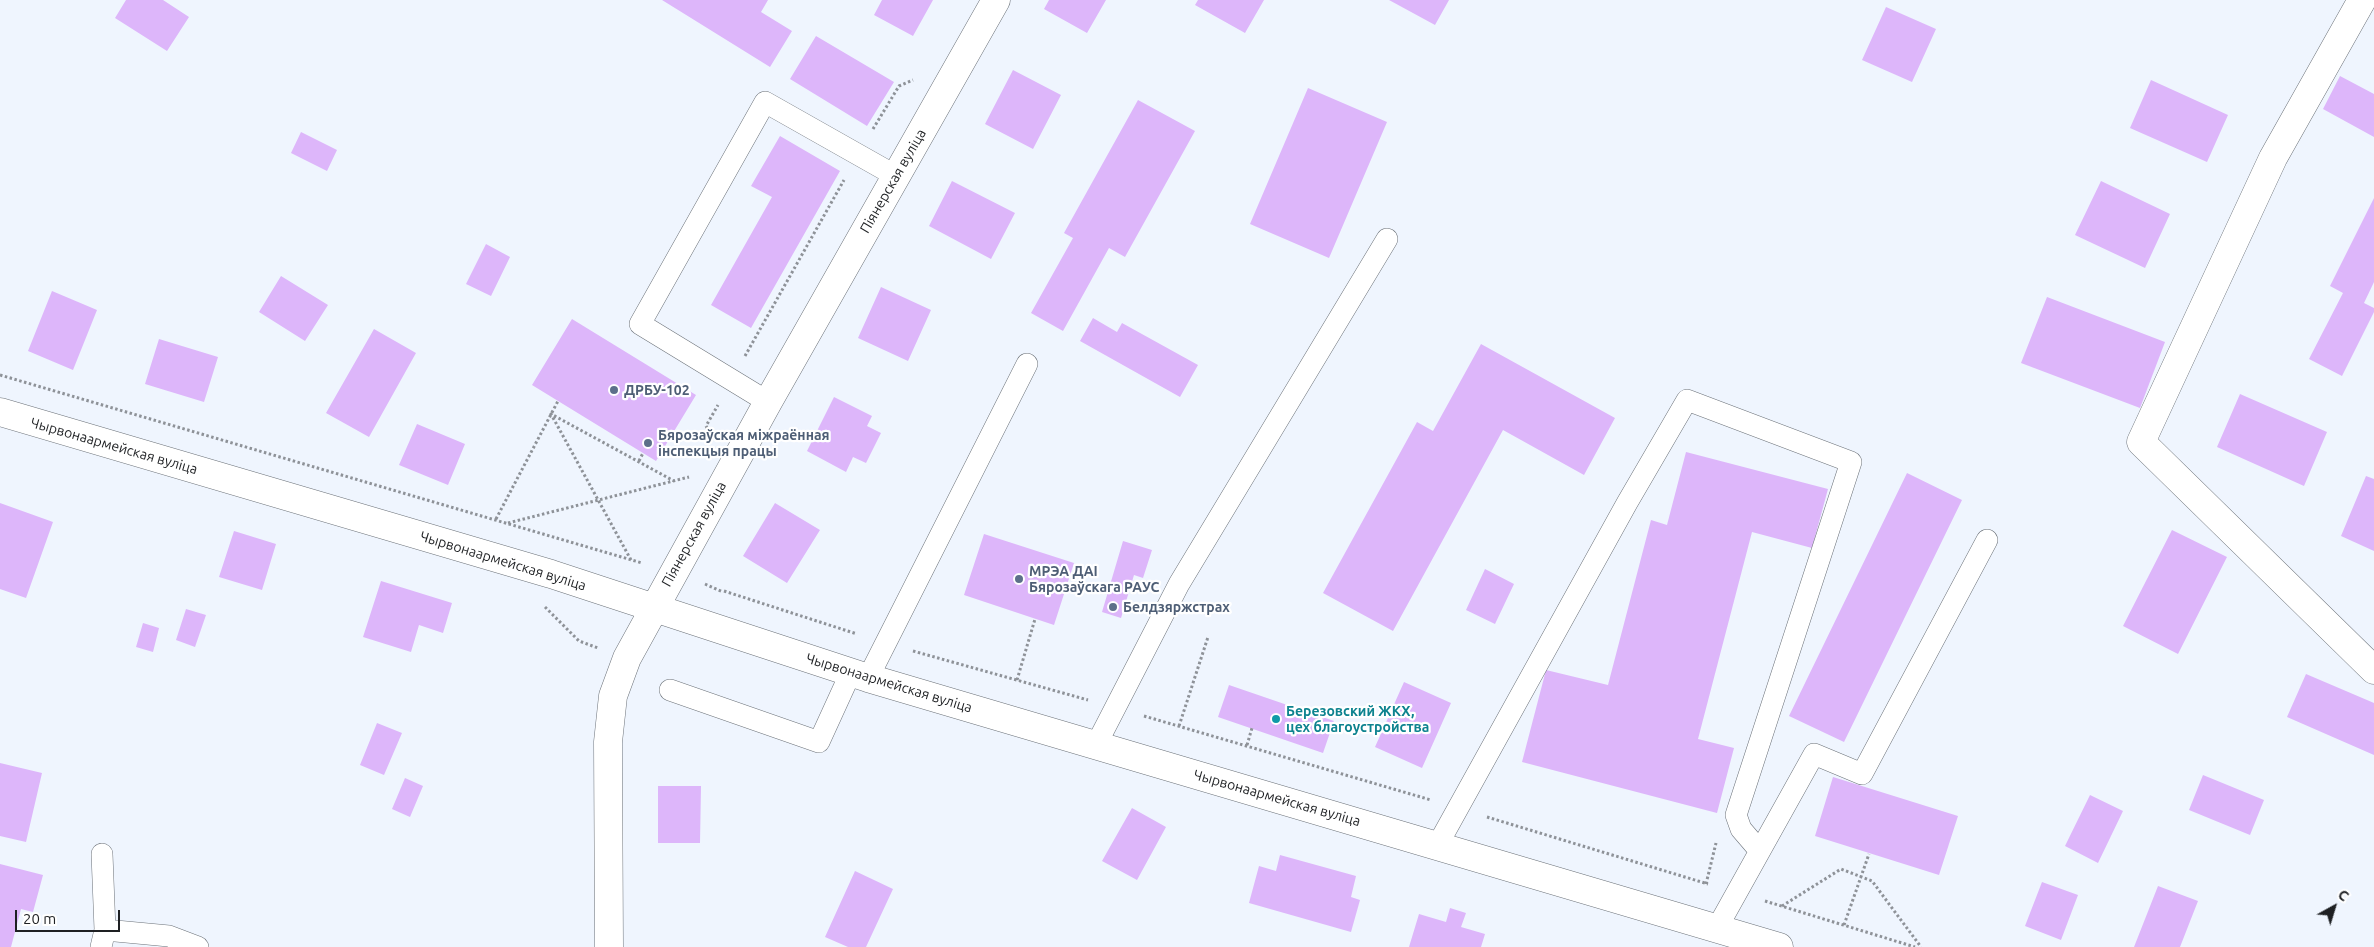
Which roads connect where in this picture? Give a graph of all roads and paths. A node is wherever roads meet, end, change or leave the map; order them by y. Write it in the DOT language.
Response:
graph roads {
  1 [pos="996,0"];
  2 [pos="2362,0"];
  3 [pos="921,76"];
  4 [pos="858,155"];
  5 [pos="896,176"];
  6 [pos="1387,239"];
  7 [pos="1027,364"];
  8 [pos="0,375"];
  9 [pos="732,379"];
  10 [pos="558,401"];
  11 [pos="768,402"];
  12 [pos="0,412"];
  13 [pos="551,414"];
  14 [pos="713,439"];
  15 [pos="644,453"];
  16 [pos="639,462"];
  17 [pos="698,475"];
  18 [pos="674,481"];
  19 [pos="600,500"];
  20 [pos="496,519"];
  21 [pos="508,523"];
  22 [pos="1987,540"];
  23 [pos="632,560"];
  24 [pos="645,564"];
  25 [pos="696,581"];
  26 [pos="724,591"];
  27 [pos="720,600"];
  28 [pos="653,608"];
  29 [pos="1035,619"];
  30 [pos="1208,637"];
  31 [pos="885,644"];
  32 [pos="947,661"];
  33 [pos="2374,670"];
  34 [pos="859,675"];
  35 [pos="1017,680"];
  36 [pos="670,690"];
  37 [pos="1115,707"];
  38 [pos="1179,726"];
  39 [pos="1252,728"];
  40 [pos="1096,745"];
  41 [pos="1247,745"];
  42 [pos="1458,808"];
  43 [pos="1437,846"];
  44 [pos="1759,850"];
  45 [pos="102,854"];
  46 [pos="1869,854"];
  47 [pos="1861,876"];
  48 [pos="1736,893"];
  49 [pos="1781,906"];
  50 [pos="1844,925"];
  51 [pos="1717,928"];
  52 [pos="103,938"];
  53 [pos="198,947"];
  54 [pos="609,947"];
  55 [pos="1780,947"];
  56 [pos="1915,947"];
  57 [pos="1921,947"];
  1 -- 5 [label="street, Піянерская вуліца"];
  2 -- 33 [label="street"];
  3 -- 4 [label="path"];
  4 -- 5 [label="lane"];
  4 -- 9 [label="path"];
  4 -- 9 [label="lane"];
  5 -- 11 [label="street, Піянерская вуліца"];
  6 -- 37 [label="lane"];
  7 -- 31 [label="lane"];
  8 -- 20 [label="path"];
  9 -- 11 [label="lane"];
  9 -- 14 [label="path"];
  10 -- 13 [label="path"];
  11 -- 28 [label="street, Піянерская вуліца"];
  12 -- 28 [label="street, Чырвонаармейская вуліца"];
  13 -- 16 [label="path"];
  13 -- 19 [label="path"];
  13 -- 20 [label="path"];
  15 -- 16 [label="path"];
  16 -- 18 [label="path"];
  17 -- 18 [label="path"];
  18 -- 19 [label="path"];
  19 -- 21 [label="path"];
  19 -- 23 [label="path"];
  20 -- 21 [label="path"];
  21 -- 23 [label="path"];
  22 -- 44 [label="lane"];
  23 -- 24 [label="path"];
  25 -- 26 [label="path"];
  26 -- 27 [label="path"];
  26 -- 31 [label="path"];
  28 -- 34 [label="street, Чырвонаармейская вуліца"];
  28 -- 54 [label="street, Піянерская вуліца"];
  29 -- 35 [label="path"];
  30 -- 38 [label="path"];
  31 -- 34 [label="lane"];
  32 -- 35 [label="path"];
  34 -- 36 [label="lane"];
  34 -- 40 [label="street, Чырвонаармейская вуліца"];
  35 -- 37 [label="path"];
  37 -- 38 [label="path"];
  37 -- 40 [label="lane"];
  38 -- 41 [label="path"];
  39 -- 41 [label="path"];
  40 -- 43 [label="street, Чырвонаармейская вуліца"];
  41 -- 42 [label="path"];
  42 -- 43 [label="lane"];
  42 -- 44 [label="lane"];
  42 -- 48 [label="path"];
  43 -- 51 [label="street, Чырвонаармейская вуліца"];
  44 -- 48 [label="lane"];
  45 -- 52 [label="lane"];
  46 -- 47 [label="path"];
  47 -- 49 [label="path"];
  47 -- 50 [label="path"];
  47 -- 57 [label="path"];
  48 -- 49 [label="path"];
  48 -- 51 [label="lane"];
  49 -- 50 [label="path"];
  50 -- 56 [label="path"];
  51 -- 55 [label="street, Чырвонаармейская вуліца"];
  52 -- 53 [label="lane"];
}
